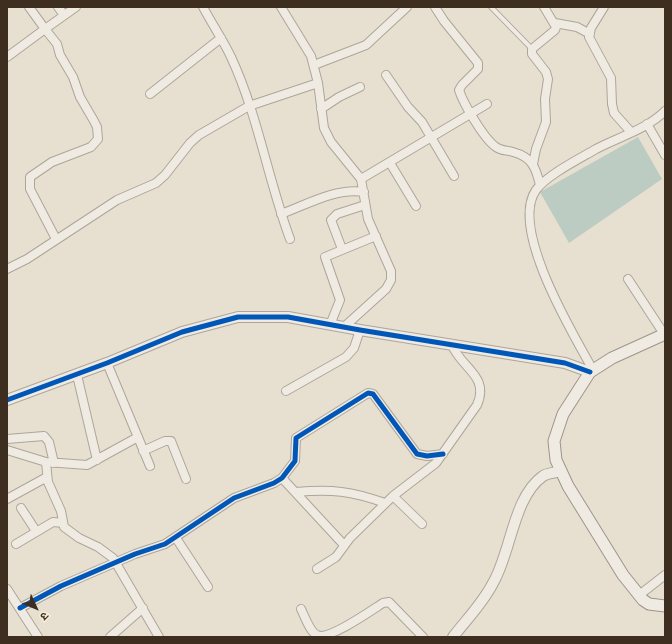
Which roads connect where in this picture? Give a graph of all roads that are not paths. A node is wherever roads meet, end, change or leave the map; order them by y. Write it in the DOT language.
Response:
graph roads {
  1 [pos="29,7"];
  2 [pos="58,7"];
  3 [pos="76,7"];
  4 [pos="203,7"];
  5 [pos="281,7"];
  6 [pos="407,7"];
  7 [pos="435,7"];
  8 [pos="544,7"];
  9 [pos="604,7"];
  10 [pos="491,8"];
  11 [pos="64,16"];
  12 [pos="555,22"];
  13 [pos="46,29"];
  14 [pos="590,34"];
  15 [pos="221,38"];
  16 [pos="532,49"];
  17 [pos="7,57"];
  18 [pos="314,65"];
  19 [pos="386,75"];
  20 [pos="318,83"];
  21 [pos="360,87"];
  22 [pos="150,94"];
  23 [pos="487,104"];
  24 [pos="249,106"];
  25 [pos="321,109"];
  26 [pos="665,111"];
  27 [pos="471,114"];
  28 [pos="647,124"];
  29 [pos="631,132"];
  30 [pos="432,138"];
  31 [pos="665,155"];
  32 [pos="390,162"];
  33 [pos="533,164"];
  34 [pos="454,176"];
  35 [pos="361,179"];
  36 [pos="540,185"];
  37 [pos="364,192"];
  38 [pos="365,205"];
  39 [pos="416,206"];
  40 [pos="281,214"];
  41 [pos="376,236"];
  42 [pos="56,239"];
  43 [pos="290,239"];
  44 [pos="342,249"];
  45 [pos="7,270"];
  46 [pos="628,279"];
  47 [pos="330,325"];
  48 [pos="344,327"];
  49 [pos="360,330"];
  50 [pos="665,334"];
  51 [pos="452,345"];
  52 [pos="107,363"];
  53 [pos="592,371"];
  54 [pos="77,375"];
  55 [pos="286,391"];
  56 [pos="7,400"];
  57 [pos="138,437"];
  58 [pos="7,440"];
  59 [pos="7,450"];
  60 [pos="143,451"];
  61 [pos="443,454"];
  62 [pos="97,460"];
  63 [pos="50,462"];
  64 [pos="150,466"];
  65 [pos="560,471"];
  66 [pos="47,477"];
  67 [pos="282,478"];
  68 [pos="186,479"];
  69 [pos="296,492"];
  70 [pos="393,496"];
  71 [pos="7,499"];
  72 [pos="385,503"];
  73 [pos="21,508"];
  74 [pos="63,523"];
  75 [pos="422,524"];
  76 [pos="36,531"];
  77 [pos="176,538"];
  78 [pos="16,544"];
  79 [pos="344,546"];
  80 [pos="116,562"];
  81 [pos="317,569"];
  82 [pos="665,575"];
  83 [pos="208,587"];
  84 [pos="7,589"];
  85 [pos="638,596"];
  86 [pos="665,606"];
  87 [pos="20,608"];
  88 [pos="143,608"];
  89 [pos="301,609"];
  90 [pos="38,637"];
  91 [pos="110,637"];
  92 [pos="159,637"];
  93 [pos="423,637"];
  94 [pos="453,637"];
  1 -- 13 [label="street"];
  2 -- 11 [label="street"];
  3 -- 11 [label="street"];
  4 -- 15 [label="street"];
  5 -- 18 [label="street"];
  6 -- 18 [label="street"];
  7 -- 27 [label="street"];
  8 -- 12 [label="street"];
  9 -- 14 [label="street"];
  10 -- 16 [label="lane"];
  11 -- 13 [label="street"];
  12 -- 14 [label="street"];
  12 -- 16 [label="street"];
  13 -- 17 [label="street"];
  13 -- 42 [label="street"];
  14 -- 29 [label="street"];
  15 -- 22 [label="street"];
  15 -- 24 [label="street"];
  16 -- 33 [label="street"];
  18 -- 20 [label="street"];
  19 -- 30 [label="street"];
  20 -- 24 [label="street"];
  20 -- 25 [label="street"];
  21 -- 25 [label="street"];
  23 -- 27 [label="street"];
  24 -- 40 [label="street"];
  24 -- 42 [label="street"];
  25 -- 35 [label="street"];
  26 -- 28 [label="street"];
  27 -- 30 [label="street"];
  27 -- 33 [label="street"];
  28 -- 29 [label="street"];
  28 -- 31 [label="street"];
  29 -- 36 [label="street"];
  30 -- 32 [label="street"];
  30 -- 34 [label="street"];
  32 -- 35 [label="street"];
  32 -- 39 [label="street"];
  33 -- 36 [label="street"];
  35 -- 37 [label="street"];
  36 -- 53 [label="street"];
  37 -- 38 [label="street"];
  37 -- 40 [label="street"];
  38 -- 41 [label="street"];
  38 -- 44 [label="street"];
  40 -- 43 [label="street"];
  41 -- 44 [label="street"];
  41 -- 48 [label="street"];
  42 -- 45 [label="street"];
  44 -- 47 [label="street"];
  46 -- 50 [label="street"];
  47 -- 48 [label="street"];
  47 -- 52 [label="street"];
  48 -- 49 [label="street"];
  49 -- 51 [label="street"];
  49 -- 55 [label="street"];
  50 -- 53 [label="main road"];
  51 -- 53 [label="street"];
  51 -- 61 [label="street"];
  52 -- 54 [label="street"];
  52 -- 57 [label="street"];
  53 -- 65 [label="main road"];
  54 -- 56 [label="street"];
  54 -- 62 [label="street"];
  57 -- 60 [label="street"];
  57 -- 62 [label="street"];
  58 -- 63 [label="street"];
  59 -- 63 [label="street"];
  60 -- 64 [label="street"];
  60 -- 68 [label="street"];
  61 -- 67 [label="street"];
  61 -- 70 [label="street"];
  62 -- 63 [label="street"];
  63 -- 66 [label="street"];
  65 -- 85 [label="main road"];
  65 -- 94 [label="street"];
  66 -- 71 [label="street"];
  66 -- 74 [label="street"];
  67 -- 69 [label="street"];
  67 -- 77 [label="street"];
  69 -- 72 [label="street"];
  69 -- 79 [label="street"];
  70 -- 72 [label="street"];
  70 -- 75 [label="street"];
  72 -- 79 [label="street"];
  73 -- 76 [label="street"];
  74 -- 76 [label="street"];
  74 -- 80 [label="street"];
  76 -- 78 [label="street"];
  77 -- 80 [label="street"];
  77 -- 83 [label="street"];
  79 -- 81 [label="street"];
  80 -- 87 [label="street"];
  80 -- 88 [label="street"];
  82 -- 85 [label="street"];
  84 -- 87 [label="street"];
  85 -- 86 [label="main road"];
  87 -- 90 [label="street"];
  88 -- 91 [label="street"];
  88 -- 92 [label="street"];
  89 -- 93 [label="street"];
}
